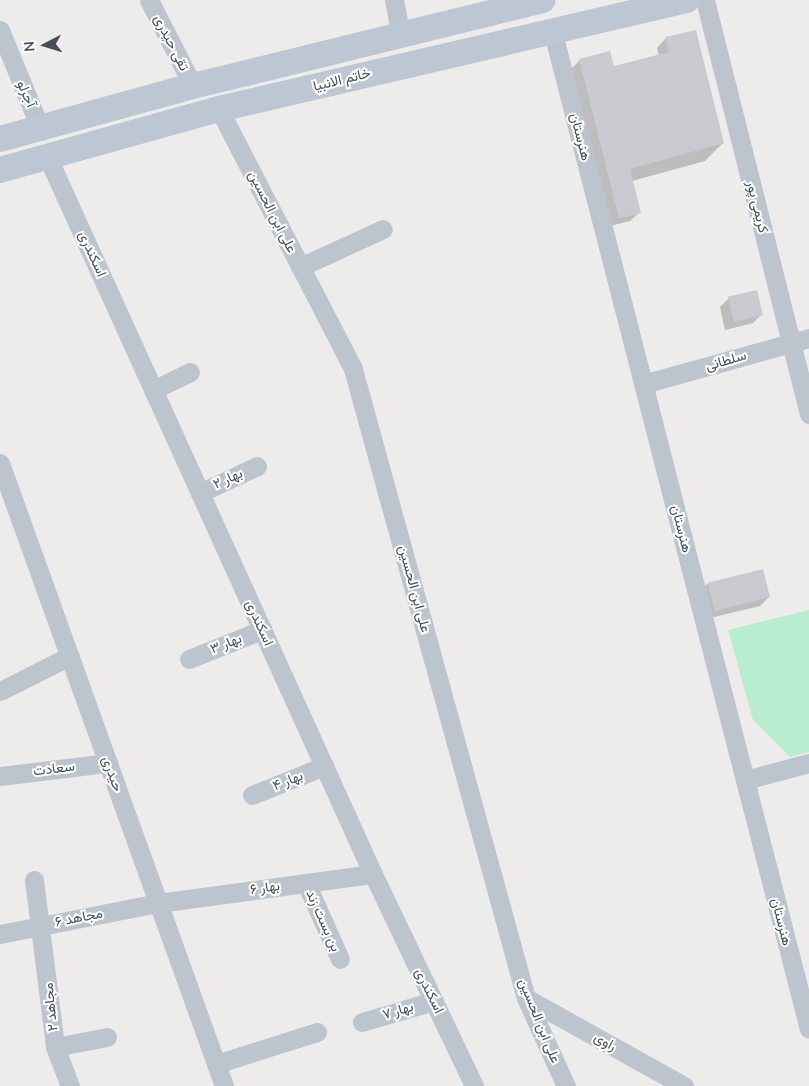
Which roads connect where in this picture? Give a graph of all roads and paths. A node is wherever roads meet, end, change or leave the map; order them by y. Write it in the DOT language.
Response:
graph roads {
  1 [pos="149,0"];
  2 [pos="394,0"];
  3 [pos="686,0"];
  4 [pos="706,0"];
  5 [pos="536,1"];
  6 [pos="552,29"];
  7 [pos="0,30"];
  8 [pos="400,35"];
  9 [pos="193,86"];
  10 [pos="219,110"];
  11 [pos="41,130"];
  12 [pos="0,139"];
  13 [pos="48,158"];
  14 [pos="0,170"];
  15 [pos="383,229"];
  16 [pos="300,267"];
  17 [pos="800,340"];
  18 [pos="190,372"];
  19 [pos="643,384"];
  20 [pos="153,390"];
  21 [pos="809,414"];
  22 [pos="0,462"];
  23 [pos="257,466"];
  24 [pos="200,492"];
  25 [pos="262,630"];
  26 [pos="70,656"];
  27 [pos="189,659"];
  28 [pos="0,691"];
  29 [pos="108,763"];
  30 [pos="809,763"];
  31 [pos="324,766"];
  32 [pos="0,776"];
  33 [pos="745,780"];
  34 [pos="252,796"];
  35 [pos="373,874"];
  36 [pos="34,880"];
  37 [pos="306,883"];
  38 [pos="158,902"];
  39 [pos="42,926"];
  40 [pos="0,934"];
  41 [pos="340,959"];
  42 [pos="526,998"];
  43 [pos="434,1001"];
  44 [pos="362,1022"];
  45 [pos="809,1029"];
  46 [pos="318,1032"];
  47 [pos="107,1037"];
  48 [pos="55,1046"];
  49 [pos="216,1064"];
  50 [pos="70,1086"];
  51 [pos="224,1086"];
  52 [pos="474,1086"];
  53 [pos="566,1086"];
  54 [pos="684,1086"];
  1 -- 9 [label="street, تقی حیدری"];
  2 -- 8 [label="street"];
  3 -- 6 [label="main road, خاتم الانبیا"];
  4 -- 17 [label="street, کریمی پور"];
  5 -- 8 [label="main road"];
  6 -- 10 [label="main road, خاتم الانبیا"];
  6 -- 19 [label="street, هنرستان"];
  7 -- 11 [label="street, آجرلو"];
  8 -- 9 [label="main road"];
  9 -- 11 [label="main road"];
  10 -- 13 [label="main road, خاتم الانبیا"];
  10 -- 16 [label="street, علی ابن الحسین"];
  11 -- 12 [label="main road"];
  13 -- 14 [label="main road, خاتم الانبیا"];
  13 -- 20 [label="street, اسکندری"];
  15 -- 16 [label="street"];
  16 -- 42 [label="street, علی ابن الحسین"];
  17 -- 19 [label="street, سلطانی"];
  17 -- 21 [label="street, کریمی پور"];
  18 -- 20 [label="street"];
  19 -- 33 [label="street, هنرستان"];
  20 -- 24 [label="street, اسکندری"];
  22 -- 26 [label="street, حیدری"];
  23 -- 24 [label="street, بهار ۲"];
  24 -- 25 [label="street, اسکندری"];
  25 -- 27 [label="street, بهار ۳"];
  25 -- 31 [label="street, اسکندری"];
  26 -- 28 [label="street"];
  26 -- 29 [label="street, حیدری"];
  29 -- 32 [label="street, سعادت"];
  29 -- 38 [label="street, حیدری"];
  30 -- 33 [label="street"];
  31 -- 34 [label="street, بهار ۴"];
  31 -- 35 [label="street, اسکندری"];
  33 -- 45 [label="street, هنرستان"];
  35 -- 37 [label="street, بهار ۶"];
  35 -- 43 [label="street, اسکندری"];
  36 -- 39 [label="street, مجاهد ۲"];
  37 -- 38 [label="street, بهار ۶"];
  37 -- 41 [label="street, بن بست زند"];
  38 -- 39 [label="street, مجاهد ۶"];
  38 -- 49 [label="street, حیدری"];
  39 -- 40 [label="street, مجاهد ۶"];
  39 -- 48 [label="street, مجاهد ۲"];
  42 -- 53 [label="street, علی ابن الحسین"];
  42 -- 54 [label="street, راوی"];
  43 -- 44 [label="street, بهار ۷"];
  43 -- 52 [label="street, اسکندری"];
  46 -- 49 [label="street"];
  47 -- 48 [label="street"];
  48 -- 50 [label="street, مجاهد ۲"];
  49 -- 51 [label="street, حیدری"];
}
